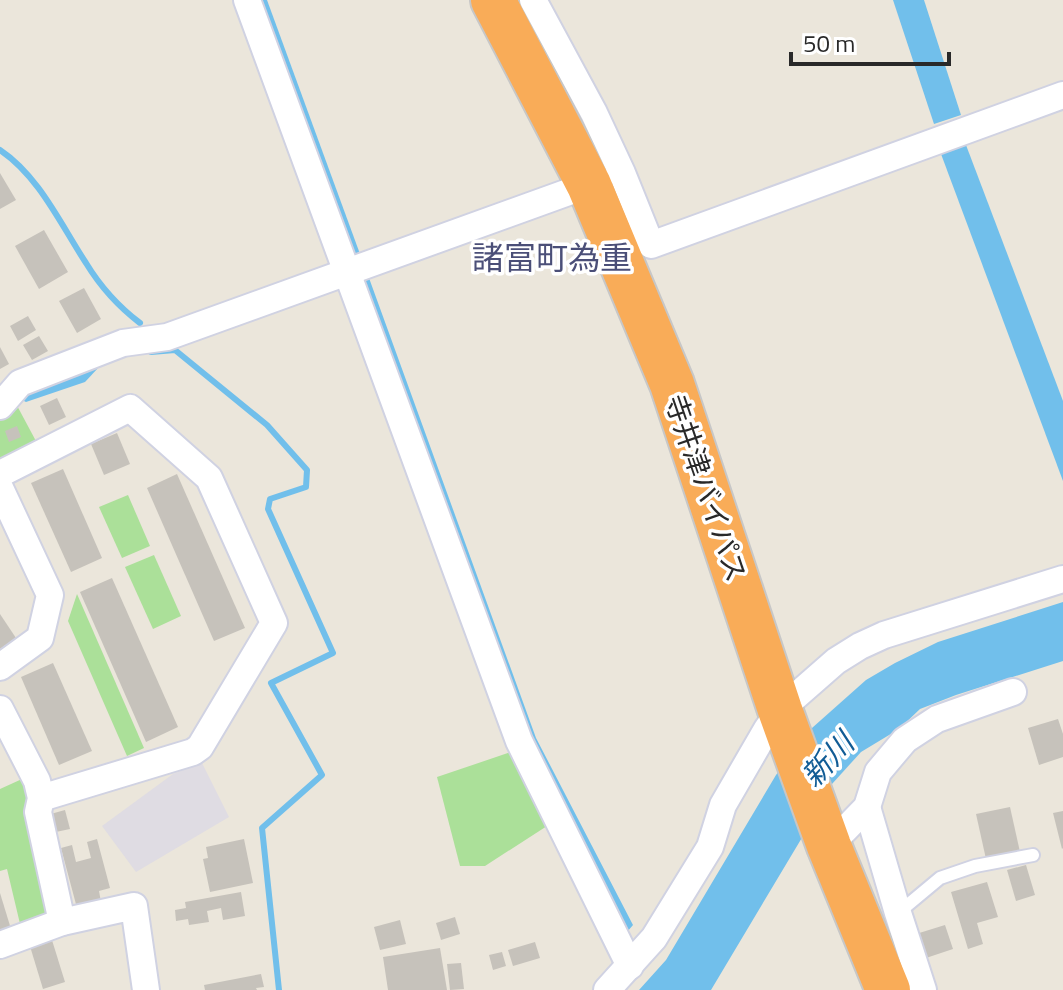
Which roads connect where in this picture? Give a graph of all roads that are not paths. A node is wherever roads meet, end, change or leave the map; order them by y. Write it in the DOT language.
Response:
graph roads {
  1 [pos="247,0"];
  2 [pos="493,0"];
  3 [pos="533,0"];
  4 [pos="1063,95"];
  5 [pos="605,179"];
  6 [pos="346,273"];
  7 [pos="0,406"];
  8 [pos="0,474"];
  9 [pos="0,488"];
  10 [pos="1063,579"];
  11 [pos="0,667"];
  12 [pos="1013,692"];
  13 [pos="0,709"];
  14 [pos="780,710"];
  15 [pos="41,798"];
  16 [pos="867,807"];
  17 [pos="829,846"];
  18 [pos="1033,855"];
  19 [pos="898,913"];
  20 [pos="62,922"];
  21 [pos="0,945"];
  22 [pos="630,966"];
  23 [pos="146,990"];
  24 [pos="607,990"];
  25 [pos="888,990"];
  26 [pos="923,990"];
  1 -- 6 [label="street"];
  2 -- 5 [label="highway, 寺井津バイパス"];
  3 -- 5 [label="street"];
  4 -- 5 [label="street"];
  5 -- 6 [label="street"];
  5 -- 14 [label="highway, 寺井津バイパス"];
  6 -- 7 [label="street"];
  6 -- 22 [label="street"];
  8 -- 15 [label="street"];
  9 -- 11 [label="street"];
  10 -- 14 [label="street"];
  12 -- 16 [label="street"];
  13 -- 15 [label="street"];
  14 -- 17 [label="highway, 寺井津バイパス"];
  14 -- 22 [label="street"];
  15 -- 20 [label="street"];
  16 -- 17 [label="street"];
  16 -- 19 [label="street"];
  17 -- 25 [label="highway, 寺井津バイパス"];
  18 -- 19 [label="lane"];
  19 -- 26 [label="street"];
  20 -- 21 [label="street"];
  20 -- 23 [label="street"];
  22 -- 24 [label="street"];
}
